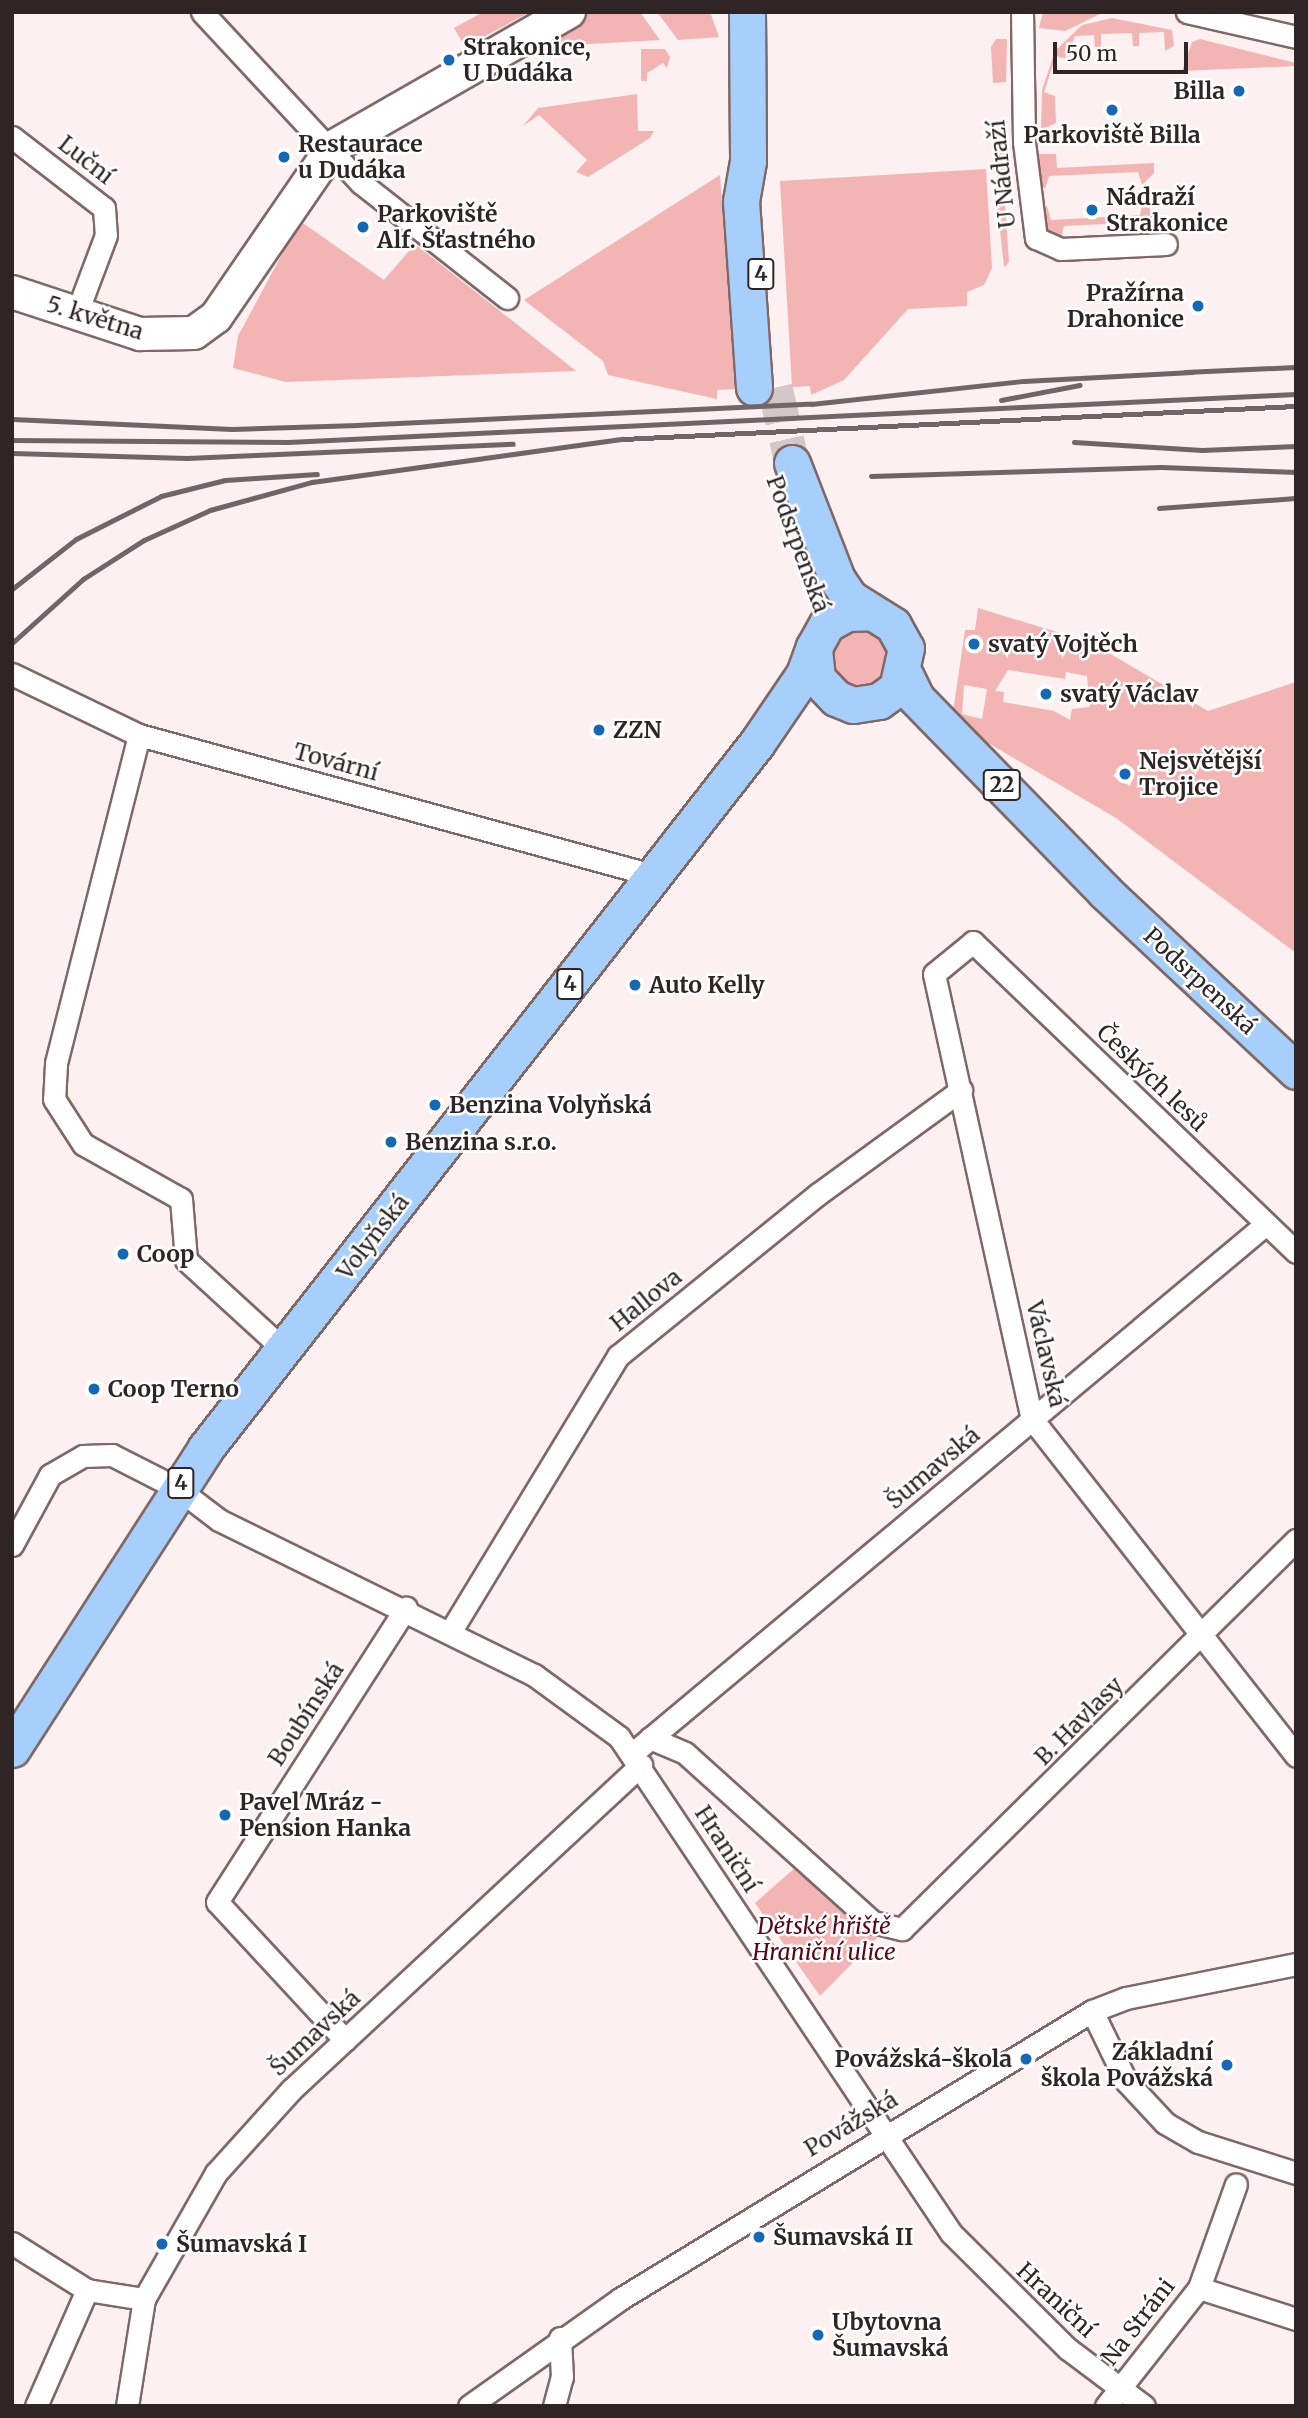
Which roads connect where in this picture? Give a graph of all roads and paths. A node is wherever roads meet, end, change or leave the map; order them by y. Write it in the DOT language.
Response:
graph roads {
  1 [pos="202,12"];
  2 [pos="569,12"];
  3 [pos="747,12"];
  4 [pos="1022,12"];
  5 [pos="1187,12"];
  6 [pos="1296,37"];
  7 [pos="12,137"];
  8 [pos="333,147"];
  9 [pos="1166,244"];
  10 [pos="12,292"];
  11 [pos="507,298"];
  12 [pos="76,315"];
  13 [pos="764,388"];
  14 [pos="870,612"];
  15 [pos="820,635"];
  16 [pos="12,674"];
  17 [pos="905,674"];
  18 [pos="836,698"];
  19 [pos="879,701"];
  20 [pos="139,735"];
  21 [pos="757,743"];
  22 [pos="656,876"];
  23 [pos="1105,892"];
  24 [pos="972,942"];
  25 [pos="1296,1071"];
  26 [pos="961,1090"];
  27 [pos="1266,1224"];
  28 [pos="1296,1252"];
  29 [pos="283,1349"];
  30 [pos="1032,1419"];
  31 [pos="177,1488"];
  32 [pos="1296,1540"];
  33 [pos="12,1545"];
  34 [pos="406,1608"];
  35 [pos="452,1629"];
  36 [pos="1201,1637"];
  37 [pos="650,1738"];
  38 [pos="12,1749"];
  39 [pos="1296,1756"];
  40 [pos="637,1758"];
  41 [pos="894,1930"];
  42 [pos="1296,1964"];
  43 [pos="1092,2011"];
  44 [pos="345,2040"];
  45 [pos="884,2137"];
  46 [pos="1296,2173"];
  47 [pos="1236,2183"];
  48 [pos="12,2243"];
  49 [pos="1199,2288"];
  50 [pos="87,2290"];
  51 [pos="144,2299"];
  52 [pos="1296,2319"];
  53 [pos="560,2338"];
  54 [pos="1112,2397"];
  55 [pos="36,2406"];
  56 [pos="127,2406"];
  57 [pos="469,2406"];
  58 [pos="554,2406"];
  59 [pos="1144,2406"];
  1 -- 8 [label="street"];
  2 -- 8 [label="main road"];
  3 -- 13 [label="main road, 4"];
  4 -- 9 [label="street, U Nádraží"];
  5 -- 6 [label="street"];
  7 -- 12 [label="street, Luční"];
  8 -- 11 [label="street"];
  8 -- 12 [label="main road, 5. května"];
  10 -- 12 [label="main road, 5. května"];
  14 -- 15 [label="main road, Podsrpenská"];
  14 -- 15 [label="main road, Podsrpenská"];
  14 -- 17 [label="main road, Podsrpenská"];
  15 -- 18 [label="main road, Podsrpenská"];
  15 -- 21 [label="main road, Volyňská / 4"];
  16 -- 20 [label="street, Tovární"];
  17 -- 19 [label="main road"];
  17 -- 23 [label="main road, Podsrpenská / 22"];
  18 -- 19 [label="main road, 4"];
  18 -- 21 [label="main road, Volyňská / 4"];
  19 -- 23 [label="main road, Podsrpenská"];
  20 -- 22 [label="street, Tovární"];
  20 -- 29 [label="street"];
  21 -- 22 [label="main road, Volyňská / 4"];
  22 -- 29 [label="main road, Volyňská / 4"];
  23 -- 25 [label="main road, Podsrpenská / 22"];
  24 -- 26 [label="street, Václavská"];
  24 -- 27 [label="street, Českých lesů"];
  26 -- 30 [label="street, Václavská"];
  26 -- 35 [label="street, Hallova"];
  27 -- 28 [label="street, Českých lesů"];
  27 -- 30 [label="street, Šumavská"];
  29 -- 31 [label="main road, Volyňská / 4"];
  30 -- 36 [label="street, Václavská"];
  30 -- 37 [label="street, Šumavská"];
  31 -- 33 [label="street, Hraniční"];
  31 -- 34 [label="street, Hraniční"];
  31 -- 38 [label="main road, Volyňská / 4"];
  32 -- 36 [label="street, B. Havlasy"];
  34 -- 35 [label="street, Hraniční"];
  34 -- 44 [label="street, Boubínská"];
  35 -- 40 [label="street, Hraniční"];
  36 -- 39 [label="street, Václavská"];
  36 -- 41 [label="street, B. Havlasy"];
  37 -- 40 [label="street, Šumavská"];
  37 -- 41 [label="street, Hraniční"];
  40 -- 44 [label="street, Šumavská"];
  40 -- 45 [label="street, Hraniční"];
  42 -- 43 [label="street, Povážská"];
  43 -- 45 [label="street, Povážská"];
  43 -- 46 [label="street"];
  44 -- 51 [label="street, Šumavská"];
  45 -- 53 [label="street, Povážská"];
  45 -- 54 [label="street, Hraniční"];
  47 -- 49 [label="street, Na Stráni"];
  48 -- 50 [label="street"];
  49 -- 52 [label="street, Na Stráni"];
  49 -- 54 [label="street, Na Stráni"];
  50 -- 51 [label="street"];
  50 -- 55 [label="street"];
  51 -- 56 [label="street, Šumavská"];
  53 -- 57 [label="street, Povážská"];
  53 -- 58 [label="street"];
  54 -- 59 [label="street, Hraniční"];
}
